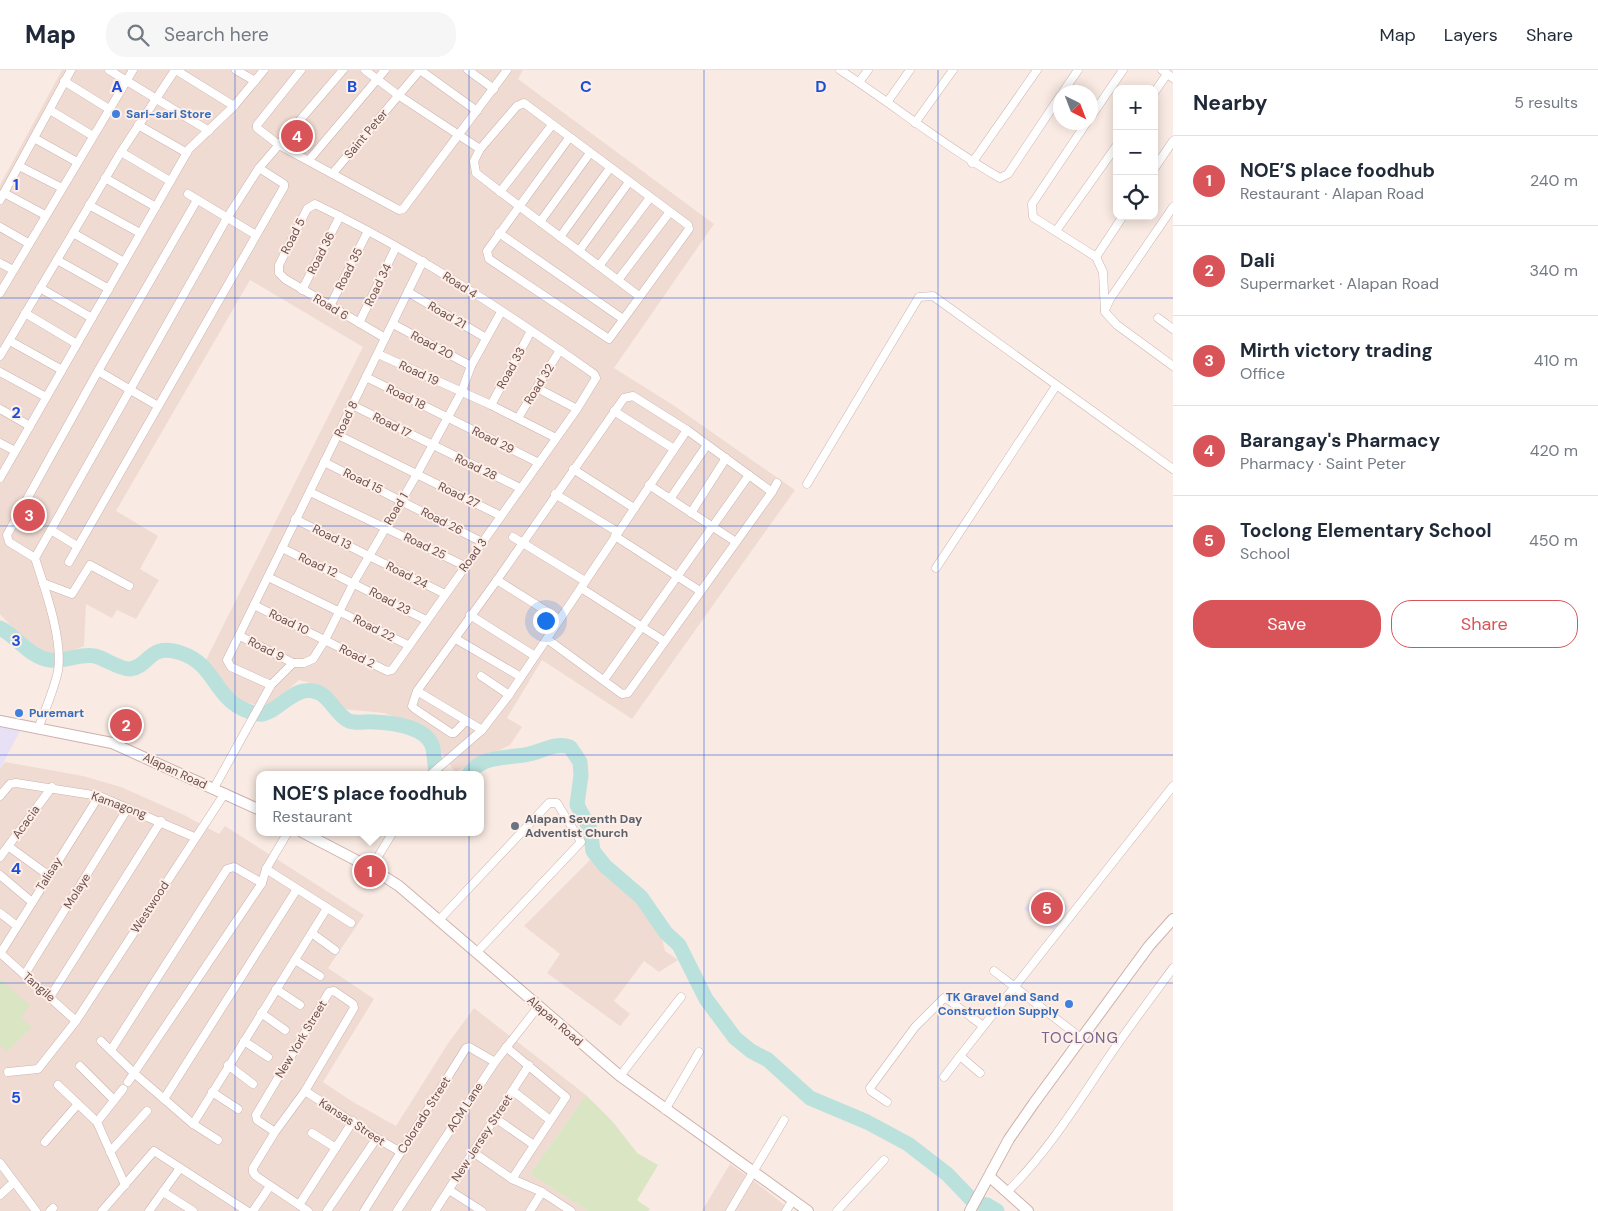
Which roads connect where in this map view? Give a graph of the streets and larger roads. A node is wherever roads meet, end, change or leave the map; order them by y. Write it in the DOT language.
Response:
graph roads {
  1 [pos="71,70"];
  2 [pos="109,70"];
  3 [pos="134,70"];
  4 [pos="176,70"];
  5 [pos="236,70"];
  6 [pos="264,70"];
  7 [pos="301,70"];
  8 [pos="342,70"];
  9 [pos="366,70"];
  10 [pos="385,70"];
  11 [pos="468,70"];
  12 [pos="507,70"];
  13 [pos="840,70"];
  14 [pos="868,70"];
  15 [pos="910,70"];
  16 [pos="953,70"];
  17 [pos="1037,70"];
  18 [pos="1078,70"];
  19 [pos="1123,70"];
  20 [pos="1168,74"];
  21 [pos="127,80"];
  22 [pos="377,80"];
  23 [pos="64,81"];
  24 [pos="255,81"];
  25 [pos="859,82"];
  26 [pos="1068,85"];
  27 [pos="1158,87"];
  28 [pos="494,89"];
  29 [pos="398,95"];
  30 [pos="156,100"];
  31 [pos="888,101"];
  32 [pos="234,106"];
  33 [pos="1053,106"];
  34 [pos="1098,106"];
  35 [pos="50,110"];
  36 [pos="109,110"];
  37 [pos="477,111"];
  38 [pos="916,122"];
  39 [pos="138,125"];
  40 [pos="552,125"];
  41 [pos="1082,130"];
  42 [pos="209,131"];
  43 [pos="459,134"];
  44 [pos="93,136"];
  45 [pos="34,138"];
  46 [pos="569,138"];
  47 [pos="1173,142"];
  48 [pos="279,144"];
  49 [pos="480,149"];
  50 [pos="121,152"];
  51 [pos="1113,152"];
  52 [pos="187,153"];
  53 [pos="590,153"];
  54 [pos="309,160"];
  55 [pos="77,162"];
  56 [pos="972,162"];
  57 [pos="1158,163"];
  58 [pos="19,166"];
  59 [pos="259,168"];
  60 [pos="610,168"];
  61 [pos="333,174"];
  62 [pos="105,178"];
  63 [pos="170,181"];
  64 [pos="629,182"];
  65 [pos="62,188"];
  66 [pos="500,192"];
  67 [pos="188,194"];
  68 [pos="2,196"];
  69 [pos="649,199"];
  70 [pos="197,200"];
  71 [pos="315,204"];
  72 [pos="89,205"];
  73 [pos="519,206"];
  74 [pos="156,207"];
  75 [pos="1173,207"];
  76 [pos="669,213"];
  77 [pos="45,215"];
  78 [pos="340,216"];
  79 [pos="227,218"];
  80 [pos="1120,220"];
  81 [pos="540,222"];
  82 [pos="0,227"];
  83 [pos="368,231"];
  84 [pos="1056,231"];
  85 [pos="73,233"];
  86 [pos="140,233"];
  87 [pos="499,233"];
  88 [pos="256,235"];
  89 [pos="560,237"];
  90 [pos="28,243"];
  91 [pos="396,247"];
  92 [pos="579,251"];
  93 [pos="1096,257"];
  94 [pos="57,260"];
  95 [pos="423,261"];
  96 [pos="0,262"];
  97 [pos="124,262"];
  98 [pos="599,266"];
  99 [pos="14,270"];
  100 [pos="279,273"];
  101 [pos="618,280"];
  102 [pos="40,288"];
  103 [pos="108,289"];
  104 [pos="302,290"];
  105 [pos="408,292"];
  106 [pos="0,293"];
  107 [pos="639,296"];
  108 [pos="330,306"];
  109 [pos="501,312"];
  110 [pos="1105,312"];
  111 [pos="25,313"];
  112 [pos="92,318"];
  113 [pos="1158,318"];
  114 [pos="623,319"];
  115 [pos="359,323"];
  116 [pos="392,324"];
  117 [pos="1171,325"];
  118 [pos="531,332"];
  119 [pos="385,338"];
  120 [pos="486,338"];
  121 [pos="10,341"];
  122 [pos="77,344"];
  123 [pos="560,350"];
  124 [pos="378,354"];
  125 [pos="0,356"];
  126 [pos="471,366"];
  127 [pos="1173,366"];
  128 [pos="62,370"];
  129 [pos="98,371"];
  130 [pos="0,372"];
  131 [pos="366,378"];
  132 [pos="596,378"];
  133 [pos="1056,386"];
  134 [pos="537,388"];
  135 [pos="130,390"];
  136 [pos="461,393"];
  137 [pos="46,397"];
  138 [pos="352,405"];
  139 [pos="491,405"];
  140 [pos="158,406"];
  141 [pos="0,408"];
  142 [pos="577,409"];
  143 [pos="614,411"];
  144 [pos="447,416"];
  145 [pos="518,418"];
  146 [pos="30,426"];
  147 [pos="687,430"];
  148 [pos="338,435"];
  149 [pos="556,438"];
  150 [pos="0,443"];
  151 [pos="432,445"];
  152 [pos="707,445"];
  153 [pos="674,449"];
  154 [pos="15,451"];
  155 [pos="726,458"];
  156 [pos="324,462"];
  157 [pos="539,463"];
  158 [pos="573,469"];
  159 [pos="1173,469"];
  160 [pos="417,474"];
  161 [pos="749,475"];
  162 [pos="0,478"];
  163 [pos="777,483"];
  164 [pos="807,484"];
  165 [pos="649,485"];
  166 [pos="520,488"];
  167 [pos="310,492"];
  168 [pos="772,492"];
  169 [pos="555,494"];
  170 [pos="670,499"];
  171 [pos="401,500"];
  172 [pos="634,508"];
  173 [pos="691,513"];
  174 [pos="501,516"];
  175 [pos="295,519"];
  176 [pos="712,526"];
  177 [pos="385,527"];
  178 [pos="50,530"];
  179 [pos="617,534"];
  180 [pos="513,537"];
  181 [pos="482,542"];
  182 [pos="522,542"];
  183 [pos="736,542"];
  184 [pos="77,546"];
  185 [pos="282,548"];
  186 [pos="370,556"];
  187 [pos="35,558"];
  188 [pos="69,562"];
  189 [pos="465,566"];
  190 [pos="936,568"];
  191 [pos="268,577"];
  192 [pos="678,577"];
  193 [pos="498,580"];
  194 [pos="354,582"];
  195 [pos="43,583"];
  196 [pos="583,584"];
  197 [pos="129,586"];
  198 [pos="700,591"];
  199 [pos="445,594"];
  200 [pos="254,605"];
  201 [pos="340,611"];
  202 [pos="470,615"];
  203 [pos="559,619"];
  204 [pos="426,620"];
  205 [pos="643,627"];
  206 [pos="240,636"];
  207 [pos="456,639"];
  208 [pos="546,639"];
  209 [pos="325,640"];
  210 [pos="664,641"];
  211 [pos="408,645"];
  212 [pos="535,656"];
  213 [pos="292,663"];
  214 [pos="389,671"];
  215 [pos="481,676"];
  216 [pos="521,677"];
  217 [pos="604,680"];
  218 [pos="271,684"];
  219 [pos="417,690"];
  220 [pos="509,695"];
  221 [pos="0,721"];
  222 [pos="465,722"];
  223 [pos="38,730"];
  224 [pos="482,730"];
  225 [pos="434,771"];
  226 [pos="1173,786"];
  227 [pos="52,787"];
  228 [pos="214,788"];
  229 [pos="225,793"];
  230 [pos="0,796"];
  231 [pos="99,796"];
  232 [pos="128,808"];
  233 [pos="256,808"];
  234 [pos="161,821"];
  235 [pos="286,836"];
  236 [pos="310,836"];
  237 [pos="391,836"];
  238 [pos="194,837"];
  239 [pos="8,846"];
  240 [pos="0,858"];
  241 [pos="371,868"];
  242 [pos="266,869"];
  243 [pos="0,875"];
  244 [pos="48,875"];
  245 [pos="262,883"];
  246 [pos="297,889"];
  247 [pos="32,902"];
  248 [pos="327,908"];
  249 [pos="0,913"];
  250 [pos="1173,919"];
  251 [pos="440,920"];
  252 [pos="351,923"];
  253 [pos="17,926"];
  254 [pos="313,934"];
  255 [pos="335,950"];
  256 [pos="477,952"];
  257 [pos="0,954"];
  258 [pos="295,960"];
  259 [pos="1173,968"];
  260 [pos="994,971"];
  261 [pos="25,974"];
  262 [pos="320,976"];
  263 [pos="1014,988"];
  264 [pos="276,989"];
  265 [pos="50,997"];
  266 [pos="681,997"];
  267 [pos="300,1005"];
  268 [pos="538,1007"];
  269 [pos="261,1014"];
  270 [pos="76,1021"];
  271 [pos="983,1026"];
  272 [pos="285,1030"];
  273 [pos="1081,1038"];
  274 [pos="102,1041"];
  275 [pos="244,1041"];
  276 [pos="506,1047"];
  277 [pos="111,1050"];
  278 [pos="698,1052"];
  279 [pos="960,1056"];
  280 [pos="268,1057"];
  281 [pos="496,1062"];
  282 [pos="529,1065"];
  283 [pos="80,1066"];
  284 [pos="228,1066"];
  285 [pos="8,1072"];
  286 [pos="980,1073"];
  287 [pos="135,1074"];
  288 [pos="620,1076"];
  289 [pos="944,1077"];
  290 [pos="128,1082"];
  291 [pos="253,1084"];
  292 [pos="58,1085"];
  293 [pos="123,1089"];
  294 [pos="304,1091"];
  295 [pos="513,1091"];
  296 [pos="212,1092"];
  297 [pos="164,1099"];
  298 [pos="114,1100"];
  299 [pos="887,1102"];
  300 [pos="78,1104"];
  301 [pos="238,1108"];
  302 [pos="665,1110"];
  303 [pos="147,1111"];
  304 [pos="495,1118"];
  305 [pos="550,1120"];
  306 [pos="784,1120"];
  307 [pos="353,1121"];
  308 [pos="97,1122"];
  309 [pos="193,1124"];
  310 [pos="275,1132"];
  311 [pos="312,1133"];
  312 [pos="376,1139"];
  313 [pos="218,1140"];
  314 [pos="44,1142"];
  315 [pos="534,1145"];
  316 [pos="336,1148"];
  317 [pos="110,1152"];
  318 [pos="400,1152"];
  319 [pos="473,1152"];
  320 [pos="884,1160"];
  321 [pos="0,1163"];
  322 [pos="180,1168"];
  323 [pos="753,1171"];
  324 [pos="990,1177"];
  325 [pos="512,1178"];
  326 [pos="14,1182"];
  327 [pos="125,1185"];
  328 [pos="270,1186"];
  329 [pos="449,1190"];
  330 [pos="163,1192"];
  331 [pos="542,1192"];
  332 [pos="1007,1192"];
  333 [pos="0,1195"];
  334 [pos="793,1200"];
  335 [pos="298,1206"];
  336 [pos="972,1209"];
  337 [pos="190,1210"];
  338 [pos="36,1211"];
  339 [pos="102,1211"];
  340 [pos="148,1211"];
  341 [pos="247,1211"];
  342 [pos="253,1211"];
  343 [pos="308,1211"];
  344 [pos="327,1211"];
  345 [pos="364,1211"];
  346 [pos="397,1211"];
  347 [pos="435,1211"];
  348 [pos="482,1211"];
  349 [pos="530,1211"];
  350 [pos="571,1211"];
  351 [pos="730,1211"];
  352 [pos="786,1211"];
  353 [pos="808,1211"];
  354 [pos="837,1211"];
  355 [pos="1028,1211"];
  1 -- 23 [label="street"];
  2 -- 21 [label="street"];
  3 -- 21 [label="street"];
  4 -- 30 [label="street"];
  4 -- 32 [label="street"];
  5 -- 24 [label="street"];
  6 -- 24 [label="street"];
  7 -- 48 [label="street"];
  8 -- 48 [label="street"];
  9 -- 22 [label="street"];
  10 -- 22 [label="street"];
  11 -- 28 [label="street"];
  12 -- 28 [label="street"];
  13 -- 25 [label="street"];
  14 -- 25 [label="street"];
  15 -- 31 [label="street"];
  16 -- 38 [label="street"];
  17 -- 56 [label="street"];
  18 -- 26 [label="street"];
  19 -- 34 [label="street"];
  20 -- 27 [label="street"];
  21 -- 30 [label="street"];
  21 -- 36 [label="street"];
  22 -- 29 [label="street"];
  22 -- 54 [label="street"];
  23 -- 35 [label="street"];
  23 -- 36 [label="street"];
  24 -- 32 [label="street"];
  25 -- 31 [label="street"];
  28 -- 37 [label="street"];
  29 -- 37 [label="street, Saint Peter"];
  29 -- 43 [label="street"];
  29 -- 61 [label="street, Saint Peter"];
  30 -- 39 [label="street"];
  30 -- 42 [label="street"];
  31 -- 38 [label="street"];
  32 -- 42 [label="street"];
  33 -- 56 [label="street"];
  35 -- 44 [label="street"];
  35 -- 45 [label="street"];
  36 -- 44 [label="street"];
  37 -- 43 [label="street"];
  38 -- 56 [label="street"];
  39 -- 50 [label="street"];
  39 -- 52 [label="street"];
  40 -- 46 [label="street"];
  40 -- 49 [label="street"];
  40 -- 66 [label="street"];
  41 -- 84 [label="street"];
  42 -- 52 [label="street"];
  43 -- 49 [label="street"];
  43 -- 61 [label="street"];
  44 -- 55 [label="street"];
  45 -- 55 [label="street"];
  45 -- 58 [label="street"];
  46 -- 53 [label="street"];
  46 -- 73 [label="street"];
  47 -- 57 [label="street"];
  48 -- 54 [label="street"];
  48 -- 59 [label="street"];
  49 -- 66 [label="street"];
  50 -- 62 [label="street"];
  50 -- 63 [label="street"];
  51 -- 84 [label="street"];
  52 -- 63 [label="street"];
  53 -- 60 [label="street"];
  53 -- 81 [label="street"];
  54 -- 61 [label="street"];
  55 -- 65 [label="street"];
  58 -- 65 [label="street"];
  58 -- 68 [label="street"];
  59 -- 79 [label="street"];
  59 -- 88 [label="street"];
  60 -- 64 [label="street"];
  60 -- 89 [label="street"];
  62 -- 72 [label="street"];
  62 -- 74 [label="street"];
  63 -- 74 [label="street"];
  64 -- 69 [label="street"];
  64 -- 92 [label="street"];
  65 -- 77 [label="street"];
  66 -- 73 [label="street"];
  67 -- 70 [label="street"];
  68 -- 77 [label="street"];
  69 -- 76 [label="street"];
  69 -- 98 [label="street"];
  70 -- 79 [label="street"];
  70 -- 129 [label="street"];
  71 -- 78 [label="street, Road 4"];
  71 -- 100 [label="street, Road 5"];
  72 -- 85 [label="street"];
  72 -- 86 [label="street"];
  73 -- 81 [label="street"];
  73 -- 87 [label="street"];
  74 -- 86 [label="street"];
  75 -- 110 [label="street"];
  76 -- 101 [label="street"];
  76 -- 107 [label="street"];
  77 -- 90 [label="street"];
  78 -- 83 [label="street, Road 4"];
  78 -- 104 [label="street, Road 36"];
  79 -- 88 [label="street"];
  79 -- 135 [label="street"];
  80 -- 93 [label="street"];
  81 -- 89 [label="street"];
  82 -- 90 [label="street"];
  83 -- 91 [label="street, Road 4"];
  83 -- 108 [label="street, Road 35"];
  84 -- 93 [label="street"];
  85 -- 94 [label="street"];
  85 -- 97 [label="street"];
  86 -- 97 [label="street"];
  87 -- 114 [label="street"];
  87 -- 114 [label="street"];
  88 -- 140 [label="street"];
  89 -- 92 [label="street"];
  90 -- 99 [label="street"];
  91 -- 95 [label="street, Road 4"];
  91 -- 115 [label="street, Road 34"];
  92 -- 98 [label="street"];
  93 -- 110 [label="street"];
  94 -- 102 [label="street"];
  94 -- 103 [label="street"];
  95 -- 105 [label="street, Road 8"];
  95 -- 109 [label="street, Road 4"];
  96 -- 99 [label="street"];
  97 -- 103 [label="street"];
  98 -- 101 [label="street"];
  99 -- 106 [label="street"];
  100 -- 104 [label="street, Road 6"];
  101 -- 107 [label="street"];
  102 -- 111 [label="street"];
  102 -- 112 [label="street"];
  103 -- 112 [label="street"];
  104 -- 108 [label="street, Road 6"];
  105 -- 116 [label="street, Road 8"];
  105 -- 120 [label="street, Road 21"];
  107 -- 114 [label="street"];
  108 -- 115 [label="street, Road 6"];
  109 -- 118 [label="street, Road 4"];
  109 -- 120 [label="street, Road 1"];
  110 -- 127 [label="street"];
  111 -- 121 [label="street"];
  111 -- 122 [label="street"];
  112 -- 122 [label="street"];
  113 -- 117 [label="street"];
  115 -- 119 [label="street, Road 6"];
  116 -- 119 [label="street, Road 8"];
  116 -- 126 [label="street, Road 20"];
  118 -- 123 [label="street, Road 4"];
  118 -- 139 [label="street, Road 33"];
  119 -- 124 [label="street, Road 8"];
  120 -- 126 [label="street, Road 1"];
  121 -- 125 [label="street"];
  121 -- 128 [label="street"];
  122 -- 128 [label="street"];
  123 -- 132 [label="street, Road 4"];
  123 -- 134 [label="street, Road 32"];
  124 -- 131 [label="street, Road 8"];
  124 -- 136 [label="street, Road 19"];
  126 -- 136 [label="street, Road 1"];
  128 -- 137 [label="street"];
  129 -- 135 [label="street"];
  129 -- 187 [label="street"];
  130 -- 137 [label="street"];
  131 -- 138 [label="street, Road 8"];
  131 -- 144 [label="street, Road 18"];
  132 -- 142 [label="street, Road 3"];
  133 -- 159 [label="street"];
  133 -- 164 [label="street"];
  133 -- 190 [label="street"];
  134 -- 142 [label="street"];
  134 -- 145 [label="street, Road 32"];
  135 -- 140 [label="street"];
  135 -- 178 [label="street"];
  136 -- 139 [label="street"];
  136 -- 144 [label="street, Road 1"];
  137 -- 146 [label="street"];
  138 -- 148 [label="street, Road 8"];
  138 -- 151 [label="street, Road 17"];
  139 -- 145 [label="street"];
  140 -- 184 [label="street"];
  141 -- 146 [label="street"];
  142 -- 149 [label="street, Road 3"];
  143 -- 147 [label="street"];
  143 -- 153 [label="street"];
  143 -- 158 [label="street"];
  144 -- 151 [label="street, Road 1"];
  144 -- 157 [label="street, Road 29"];
  145 -- 149 [label="street"];
  146 -- 154 [label="street"];
  147 -- 152 [label="street"];
  147 -- 153 [label="street"];
  148 -- 156 [label="street, Road 8"];
  148 -- 160 [label="street, Road 27"];
  149 -- 157 [label="street, Road 3"];
  150 -- 154 [label="street"];
  151 -- 160 [label="street, Road 1"];
  151 -- 166 [label="street, Road 28"];
  152 -- 155 [label="street"];
  152 -- 170 [label="street"];
  153 -- 165 [label="street"];
  154 -- 162 [label="street"];
  155 -- 161 [label="street"];
  155 -- 173 [label="street"];
  156 -- 167 [label="street, Road 8"];
  156 -- 171 [label="street, Road 15"];
  157 -- 166 [label="street, Road 3"];
  158 -- 169 [label="street"];
  158 -- 172 [label="street"];
  160 -- 171 [label="street, Road 1"];
  160 -- 174 [label="street, Road 27"];
  161 -- 168 [label="street"];
  161 -- 176 [label="street"];
  163 -- 168 [label="street"];
  165 -- 170 [label="street"];
  165 -- 172 [label="street"];
  166 -- 174 [label="street, Road 3"];
  167 -- 175 [label="street, Road 8"];
  167 -- 177 [label="street, Road 25"];
  168 -- 183 [label="street"];
  169 -- 179 [label="street"];
  169 -- 182 [label="street"];
  170 -- 173 [label="street"];
  171 -- 177 [label="street, Road 1"];
  171 -- 181 [label="street, Road 26"];
  172 -- 179 [label="street"];
  173 -- 176 [label="street"];
  174 -- 181 [label="street, Road 3"];
  175 -- 185 [label="street, Road 8"];
  175 -- 186 [label="street, Road 13"];
  176 -- 183 [label="street"];
  176 -- 192 [label="street"];
  177 -- 186 [label="street, Road 1"];
  177 -- 189 [label="street, Road 25"];
  178 -- 184 [label="street"];
  178 -- 187 [label="street"];
  179 -- 192 [label="street"];
  179 -- 196 [label="street"];
  180 -- 182 [label="street"];
  181 -- 189 [label="street, Road 3"];
  182 -- 193 [label="street"];
  182 -- 196 [label="street"];
  183 -- 198 [label="street"];
  184 -- 188 [label="street"];
  185 -- 191 [label="street, Road 8"];
  185 -- 194 [label="street, Road 12"];
  186 -- 194 [label="street, Road 1"];
  186 -- 199 [label="street, Road 24"];
  187 -- 195 [label="street"];
  189 -- 199 [label="street, Road 3"];
  191 -- 200 [label="street, Road 8"];
  191 -- 201 [label="street"];
  192 -- 198 [label="street"];
  192 -- 205 [label="street"];
  193 -- 202 [label="street"];
  193 -- 203 [label="street"];
  194 -- 201 [label="street, Road 1"];
  194 -- 204 [label="street, Road 23"];
  195 -- 197 [label="street"];
  195 -- 223 [label="street"];
  196 -- 203 [label="street"];
  196 -- 205 [label="street"];
  198 -- 210 [label="street"];
  199 -- 204 [label="street, Road 3"];
  200 -- 206 [label="street, Road 8"];
  200 -- 209 [label="street, Road 10"];
  201 -- 209 [label="street, Road 1"];
  201 -- 211 [label="street, Road 22"];
  202 -- 207 [label="street"];
  202 -- 212 [label="street"];
  203 -- 208 [label="street"];
  204 -- 211 [label="street, Road 3"];
  205 -- 210 [label="street"];
  205 -- 217 [label="street"];
  206 -- 213 [label="street, Road 9"];
  206 -- 218 [label="street, Road 8"];
  207 -- 216 [label="street"];
  207 -- 219 [label="street"];
  208 -- 212 [label="street"];
  208 -- 217 [label="street"];
  209 -- 213 [label="street, Road 1"];
  209 -- 214 [label="street, Road 2"];
  210 -- 217 [label="street"];
  211 -- 214 [label="street, Road 3"];
  212 -- 216 [label="street"];
  213 -- 218 [label="street, Road 1"];
  215 -- 220 [label="street"];
  216 -- 220 [label="street"];
  218 -- 228 [label="street, Road 1"];
  219 -- 222 [label="street"];
  219 -- 222 [label="street"];
  220 -- 224 [label="street"];
  221 -- 223 [label="street, Alapan Road"];
  222 -- 224 [label="street"];
  223 -- 228 [label="street, Alapan Road"];
  224 -- 225 [label="street"];
  226 -- 263 [label="street"];
  227 -- 230 [label="street, Kamagong"];
  227 -- 231 [label="street, Kamagong"];
  227 -- 239 [label="street, Acacia"];
  228 -- 229 [label="street, Alapan Road"];
  229 -- 233 [label="street, Alapan Road"];
  229 -- 238 [label="street, Westwood"];
  231 -- 232 [label="street, Kamagong"];
  231 -- 244 [label="street, Talisay"];
  232 -- 234 [label="street, Kamagong"];
  232 -- 261 [label="street, Molaye"];
  234 -- 238 [label="street, Kamagong"];
  234 -- 265 [label="street"];
  235 -- 242 [label="street"];
  236 -- 241 [label="street, Alapan Road"];
  237 -- 241 [label="street"];
  238 -- 270 [label="street, Westwood"];
  239 -- 240 [label="street, Acacia"];
  239 -- 244 [label="street"];
  241 -- 251 [label="street, Alapan Road"];
  242 -- 245 [label="street"];
  242 -- 246 [label="street"];
  243 -- 247 [label="street"];
  244 -- 247 [label="street, Talisay"];
  245 -- 277 [label="street"];
  245 -- 287 [label="street"];
  246 -- 248 [label="street"];
  246 -- 297 [label="street"];
  247 -- 253 [label="street, Talisay"];
  248 -- 252 [label="street"];
  248 -- 254 [label="street"];
  249 -- 253 [label="street"];
  250 -- 273 [label="street"];
  251 -- 256 [label="street, Alapan Road"];
  251 -- 256 [label="street"];
  253 -- 257 [label="street, Talisay"];
  254 -- 255 [label="street"];
  254 -- 258 [label="street"];
  256 -- 268 [label="street, Alapan Road"];
  257 -- 261 [label="street, Tangile"];
  258 -- 262 [label="street"];
  258 -- 264 [label="street"];
  259 -- 332 [label="street"];
  260 -- 263 [label="street"];
  261 -- 265 [label="street, Tangile"];
  263 -- 271 [label="street"];
  263 -- 273 [label="street"];
  264 -- 267 [label="street"];
  264 -- 269 [label="street"];
  265 -- 270 [label="street, Tangile"];
  266 -- 288 [label="street"];
  268 -- 276 [label="street, ACM Lane"];
  268 -- 288 [label="street, Alapan Road"];
  269 -- 272 [label="street"];
  269 -- 275 [label="street"];
  270 -- 285 [label="street, Westwood"];
  271 -- 279 [label="street"];
  271 -- 299 [label="street"];
  273 -- 324 [label="street"];
  274 -- 277 [label="street"];
  275 -- 280 [label="street"];
  275 -- 284 [label="street"];
  276 -- 281 [label="street, ACM Lane"];
  276 -- 282 [label="street"];
  277 -- 287 [label="street"];
  278 -- 302 [label="street"];
  279 -- 286 [label="street"];
  279 -- 289 [label="street"];
  281 -- 318 [label="street, Colorado Street"];
  281 -- 346 [label="street, ACM Lane"];
  282 -- 295 [label="street, New Jersey Street"];
  282 -- 305 [label="street"];
  283 -- 298 [label="street"];
  284 -- 291 [label="street"];
  284 -- 296 [label="street"];
  287 -- 290 [label="street"];
  287 -- 297 [label="street"];
  288 -- 302 [label="street, Alapan Road"];
  292 -- 300 [label="street"];
  293 -- 298 [label="street"];
  294 -- 307 [label="street, Kansas Street"];
  294 -- 310 [label="street, New York Street"];
  294 -- 310 [label="street, New York Street"];
  295 -- 304 [label="street, New Jersey Street"];
  295 -- 305 [label="street"];
  296 -- 301 [label="street"];
  296 -- 309 [label="street"];
  297 -- 309 [label="street"];
  298 -- 308 [label="street"];
  300 -- 308 [label="street"];
  300 -- 314 [label="street"];
  302 -- 323 [label="street, Alapan Road"];
  303 -- 317 [label="street"];
  304 -- 315 [label="street"];
  304 -- 319 [label="street, New Jersey Street"];
  305 -- 315 [label="street"];
  306 -- 323 [label="street"];
  307 -- 312 [label="street, Kansas Street"];
  307 -- 316 [label="street"];
  308 -- 317 [label="street"];
  309 -- 313 [label="street"];
  310 -- 328 [label="street, New York Street"];
  311 -- 316 [label="street"];
  312 -- 318 [label="street, Kansas Street"];
  312 -- 344 [label="street"];
  315 -- 325 [label="street"];
  316 -- 335 [label="street"];
  317 -- 327 [label="street"];
  318 -- 345 [label="street, Colorado Street"];
  319 -- 325 [label="street"];
  319 -- 329 [label="street, New Jersey Street"];
  320 -- 354 [label="street"];
  321 -- 326 [label="street"];
  322 -- 327 [label="street"];
  322 -- 330 [label="street"];
  322 -- 341 [label="street"];
  323 -- 334 [label="street, Alapan Road"];
  323 -- 351 [label="street"];
  324 -- 332 [label="street"];
  324 -- 336 [label="street"];
  325 -- 331 [label="street"];
  326 -- 333 [label="street"];
  326 -- 338 [label="street"];
  327 -- 339 [label="street"];
  328 -- 335 [label="street"];
  328 -- 342 [label="street"];
  329 -- 347 [label="street, New Jersey Street"];
  329 -- 348 [label="street"];
  330 -- 337 [label="street"];
  330 -- 340 [label="street"];
  331 -- 349 [label="street"];
  331 -- 350 [label="street"];
  332 -- 355 [label="street"];
  334 -- 352 [label="street"];
  334 -- 353 [label="street, Alapan Road"];
  335 -- 343 [label="street"];
}
